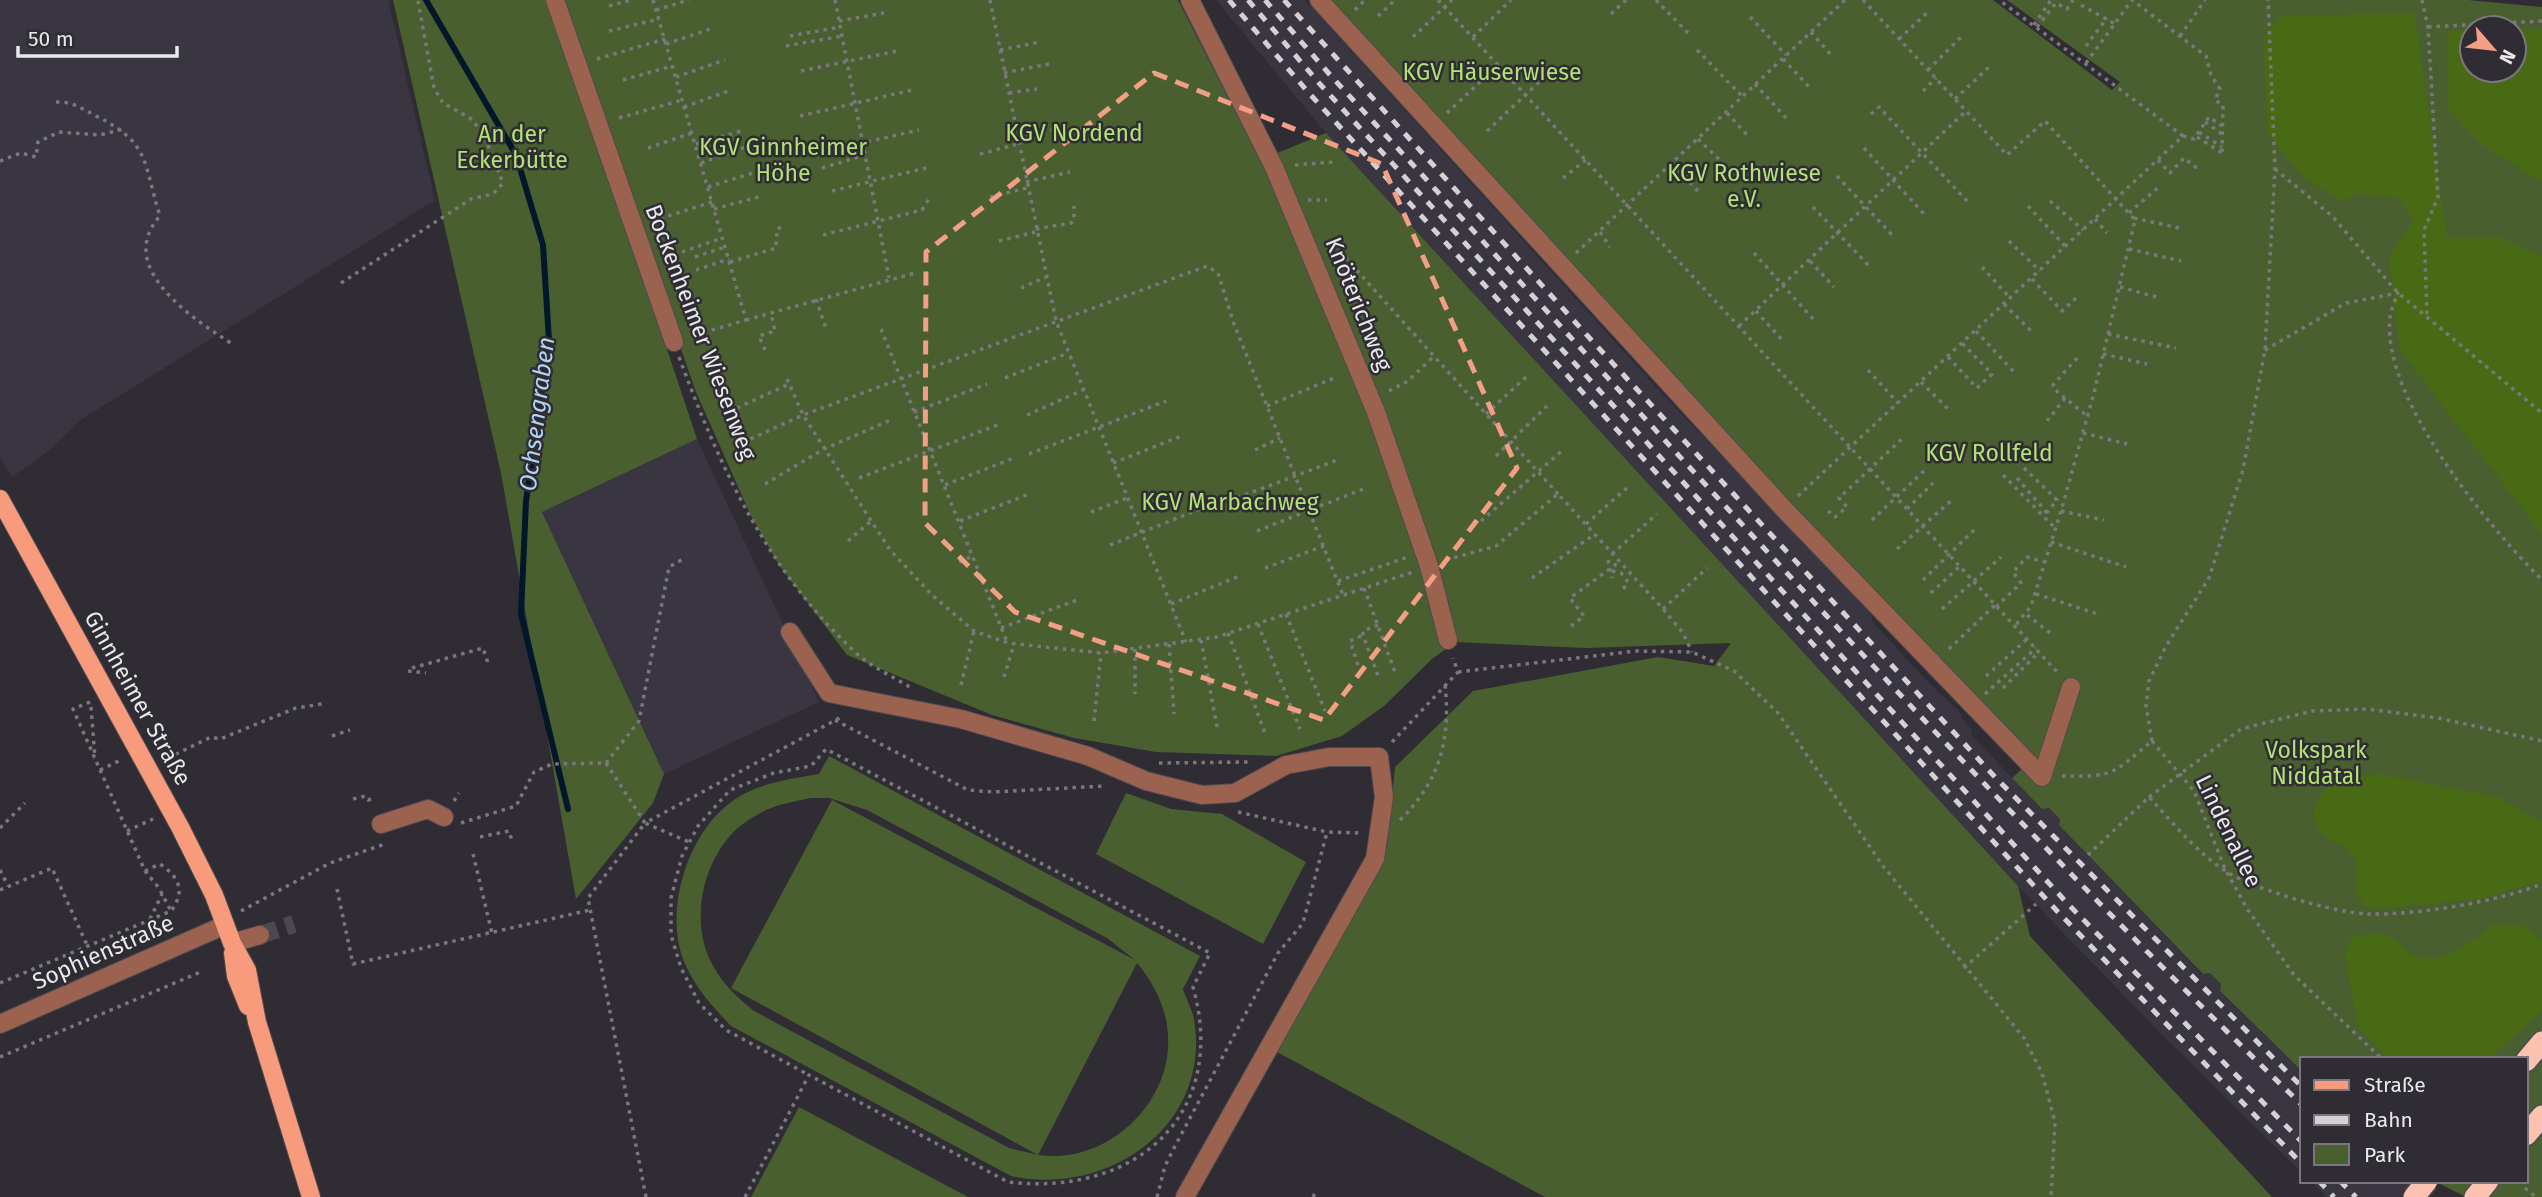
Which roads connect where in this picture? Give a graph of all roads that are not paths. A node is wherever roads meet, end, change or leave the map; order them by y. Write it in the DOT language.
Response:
graph roads {
  1 [pos="555,0"];
  2 [pos="1190,0"];
  3 [pos="1319,0"];
  4 [pos="674,342"];
  5 [pos="0,499"];
  6 [pos="790,632"];
  7 [pos="1448,640"];
  8 [pos="2071,687"];
  9 [pos="444,817"];
  10 [pos="381,824"];
  11 [pos="225,925"];
  12 [pos="260,935"];
  13 [pos="232,943"];
  14 [pos="0,1024"];
  15 [pos="2542,1042"];
  16 [pos="2528,1059"];
  17 [pos="2542,1116"];
  18 [pos="2528,1133"];
  19 [pos="2425,1183"];
  20 [pos="2486,1183"];
  21 [pos="311,1197"];
  22 [pos="1185,1197"];
  23 [pos="2414,1197"];
  24 [pos="2475,1197"];
  1 -- 4 [label="street, Bockenheimer Wiesenweg"];
  2 -- 7 [label="street, Knöterichweg"];
  3 -- 8 [label="street"];
  5 -- 11 [label="main road, Ginnheimer Straße"];
  6 -- 22 [label="street"];
  9 -- 10 [label="street"];
  11 -- 13 [label="main road, Ginnheimer Straße"];
  11 -- 14 [label="street, Sophienstraße"];
  12 -- 13 [label="street"];
  13 -- 21 [label="main road, Ginnheimer Straße"];
  15 -- 16 [label="highway"];
  17 -- 18 [label="highway"];
  19 -- 23 [label="highway, bridge"];
  20 -- 24 [label="highway"];
}
